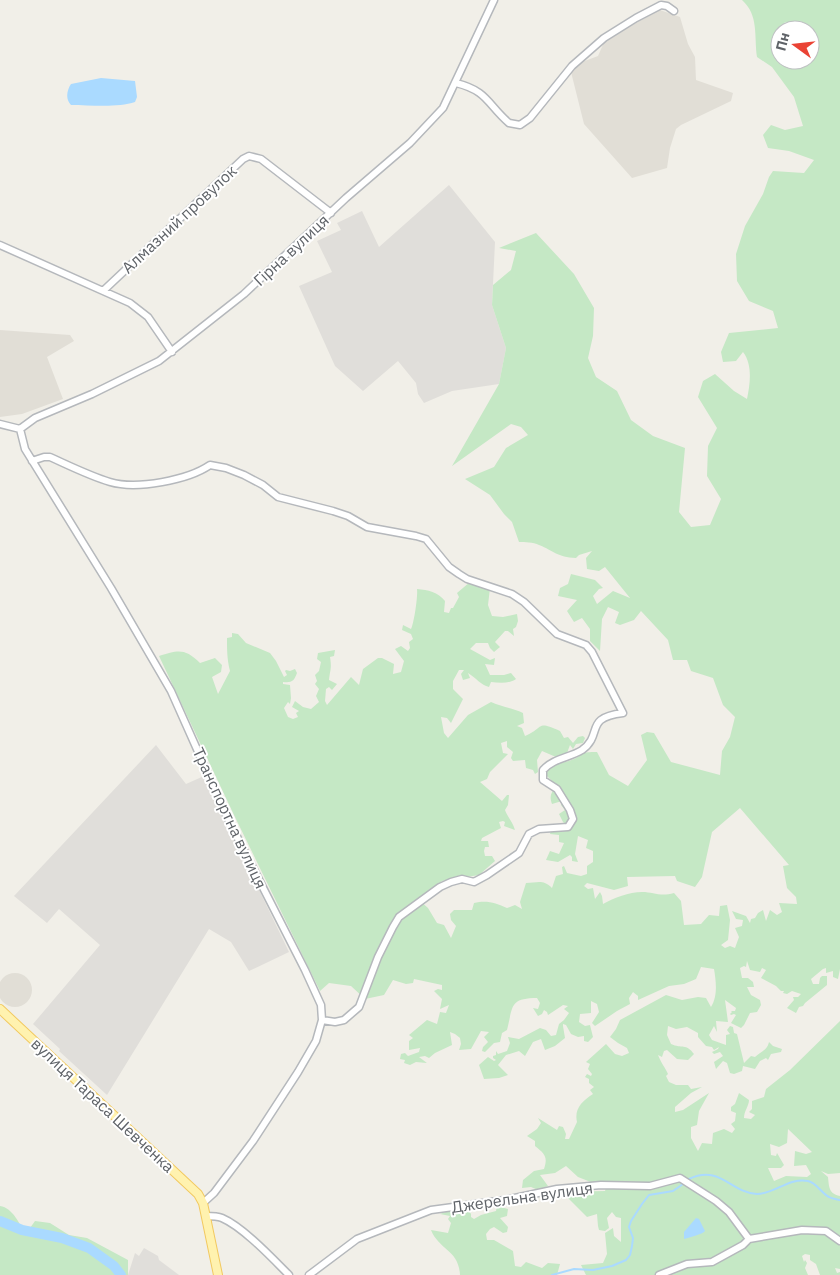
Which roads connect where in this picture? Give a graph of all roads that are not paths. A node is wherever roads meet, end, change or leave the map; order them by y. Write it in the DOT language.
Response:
graph roads {
  1 [pos="494,0"];
  2 [pos="674,11"];
  3 [pos="456,83"];
  4 [pos="331,213"];
  5 [pos="0,245"];
  6 [pos="103,291"];
  7 [pos="172,352"];
  8 [pos="0,424"];
  9 [pos="20,429"];
  10 [pos="32,461"];
  11 [pos="0,1010"];
  12 [pos="322,1020"];
  13 [pos="203,1203"];
  14 [pos="206,1216"];
  15 [pos="748,1239"];
  16 [pos="840,1241"];
  17 [pos="218,1275"];
  18 [pos="289,1275"];
  19 [pos="309,1275"];
  20 [pos="658,1275"];
  1 -- 3 [label="street, Гірна вулиця"];
  2 -- 3 [label="street"];
  3 -- 4 [label="street, Гірна вулиця"];
  4 -- 6 [label="street, Алмазний провулок"];
  4 -- 7 [label="street, Гірна вулиця"];
  5 -- 6 [label="street"];
  6 -- 7 [label="street"];
  7 -- 9 [label="street, Гірна вулиця"];
  8 -- 9 [label="street"];
  9 -- 10 [label="street, Транспортна вулиця"];
  10 -- 12 [label="street, Транспортна вулиця"];
  10 -- 12 [label="street"];
  11 -- 13 [label="main road, вулиця Тараса Шевченка"];
  12 -- 13 [label="street, Транспортна вулиця"];
  13 -- 14 [label="main road"];
  14 -- 17 [label="main road"];
  14 -- 18 [label="street"];
  15 -- 16 [label="street"];
  15 -- 19 [label="street, Джерельна вулиця"];
  15 -- 20 [label="street"];
}
